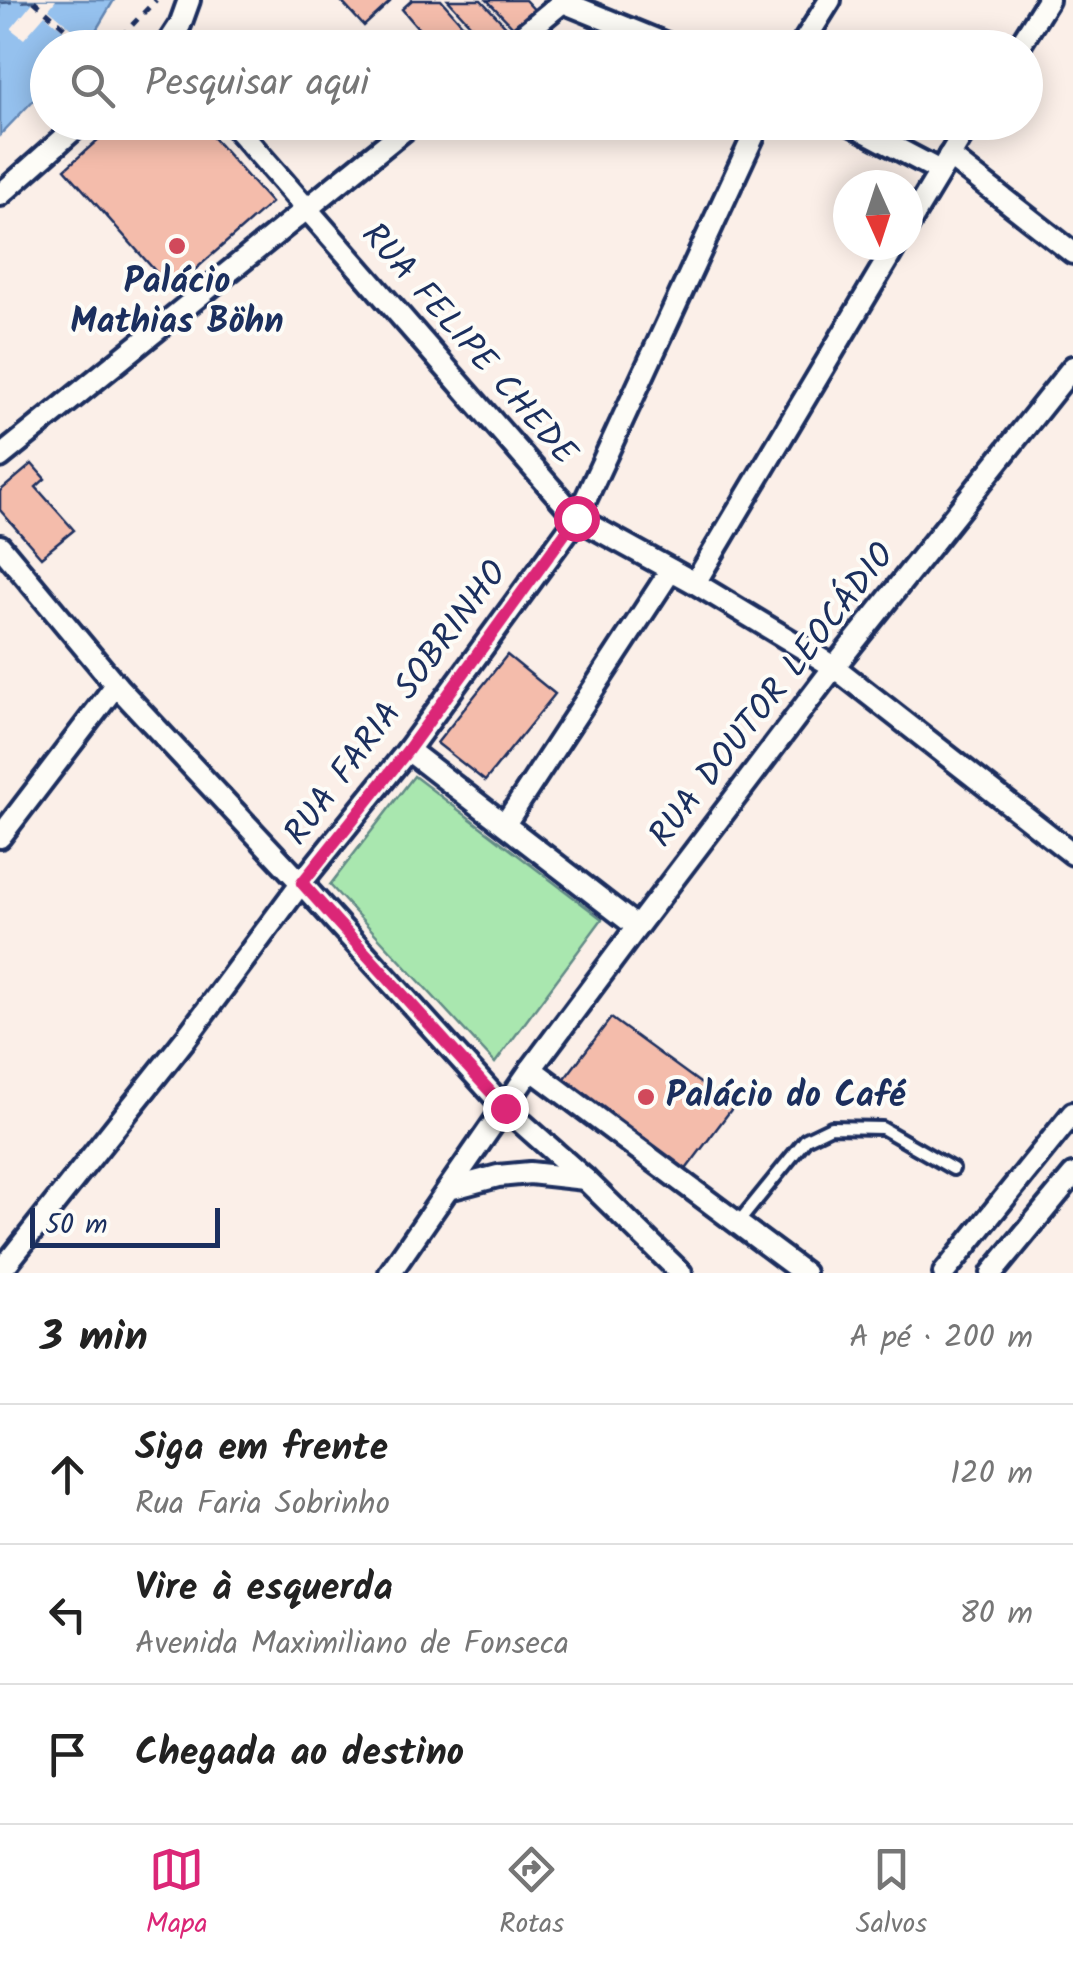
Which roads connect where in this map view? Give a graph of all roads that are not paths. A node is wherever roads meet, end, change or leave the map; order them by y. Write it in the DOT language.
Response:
graph roads {
  1 [pos="189,0"];
  2 [pos="830,0"];
  3 [pos="1048,0"];
  4 [pos="564,1"];
  5 [pos="177,30"];
  6 [pos="529,30"];
  7 [pos="633,30"];
  8 [pos="811,30"];
  9 [pos="1029,30"];
  10 [pos="62,140"];
  11 [pos="247,140"];
  12 [pos="392,140"];
  13 [pos="752,140"];
  14 [pos="889,140"];
  15 [pos="959,140"];
  16 [pos="945,163"];
  17 [pos="0,195"];
  18 [pos="923,200"];
  19 [pos="306,209"];
  20 [pos="1073,252"];
  21 [pos="887,260"];
  22 [pos="1073,368"];
  23 [pos="0,457"];
  24 [pos="576,518"];
  25 [pos="0,546"];
  26 [pos="671,570"];
  27 [pos="696,584"];
  28 [pos="834,667"];
  29 [pos="116,685"];
  30 [pos="408,750"];
  31 [pos="505,824"];
  32 [pos="0,837"];
  33 [pos="1073,854"];
  34 [pos="302,883"];
  35 [pos="637,927"];
  36 [pos="531,1069"];
  37 [pos="505,1108"];
  38 [pos="1073,1114"];
  39 [pos="953,1169"];
  40 [pos="1073,1175"];
  41 [pos="585,1178"];
  42 [pos="449,1188"];
  43 [pos="737,1223"];
  44 [pos="0,1272"];
  45 [pos="390,1273"];
  46 [pos="681,1273"];
  47 [pos="804,1273"];
  48 [pos="944,1273"];
  49 [pos="992,1273"];
  1 -- 5 [label="street"];
  2 -- 8 [label="street"];
  3 -- 9 [label="street"];
  4 -- 6 [label="street"];
  4 -- 7 [label="street"];
  10 -- 17 [label="street"];
  11 -- 19 [label="street, RUA FELIPE CHEDE"];
  12 -- 19 [label="street"];
  13 -- 24 [label="street, RUA FARIA SOBRINHO"];
  14 -- 16 [label="street"];
  15 -- 16 [label="street"];
  16 -- 18 [label="street"];
  16 -- 20 [label="street"];
  19 -- 23 [label="street"];
  19 -- 24 [label="street, RUA FELIPE CHEDE"];
  21 -- 27 [label="street"];
  22 -- 28 [label="street, RUA DOUTOR LEOCÁDIO"];
  24 -- 26 [label="street, RUA FELIPE CHEDE"];
  24 -- 30 [label="street, RUA FARIA SOBRINHO"];
  25 -- 29 [label="street"];
  26 -- 27 [label="street, RUA FELIPE CHEDE"];
  26 -- 31 [label="street"];
  27 -- 28 [label="street, RUA FELIPE CHEDE"];
  28 -- 33 [label="street, RUA FELIPE CHEDE"];
  28 -- 35 [label="street, RUA DOUTOR LEOCÁDIO"];
  29 -- 32 [label="street"];
  29 -- 34 [label="street"];
  30 -- 31 [label="street"];
  30 -- 34 [label="street, RUA FARIA SOBRINHO"];
  31 -- 35 [label="street"];
  34 -- 37 [label="street"];
  34 -- 44 [label="street, RUA FARIA SOBRINHO"];
  35 -- 36 [label="street, RUA DOUTOR LEOCÁDIO"];
  36 -- 37 [label="street, RUA DOUTOR LEOCÁDIO"];
  36 -- 43 [label="street"];
  37 -- 41 [label="street"];
  37 -- 42 [label="street, RUA DOUTOR LEOCÁDIO"];
  38 -- 48 [label="street"];
  39 -- 43 [label="lane"];
  40 -- 49 [label="street"];
  41 -- 42 [label="street"];
  41 -- 46 [label="street"];
  42 -- 45 [label="street, RUA DOUTOR LEOCÁDIO"];
  43 -- 47 [label="street"];
}
